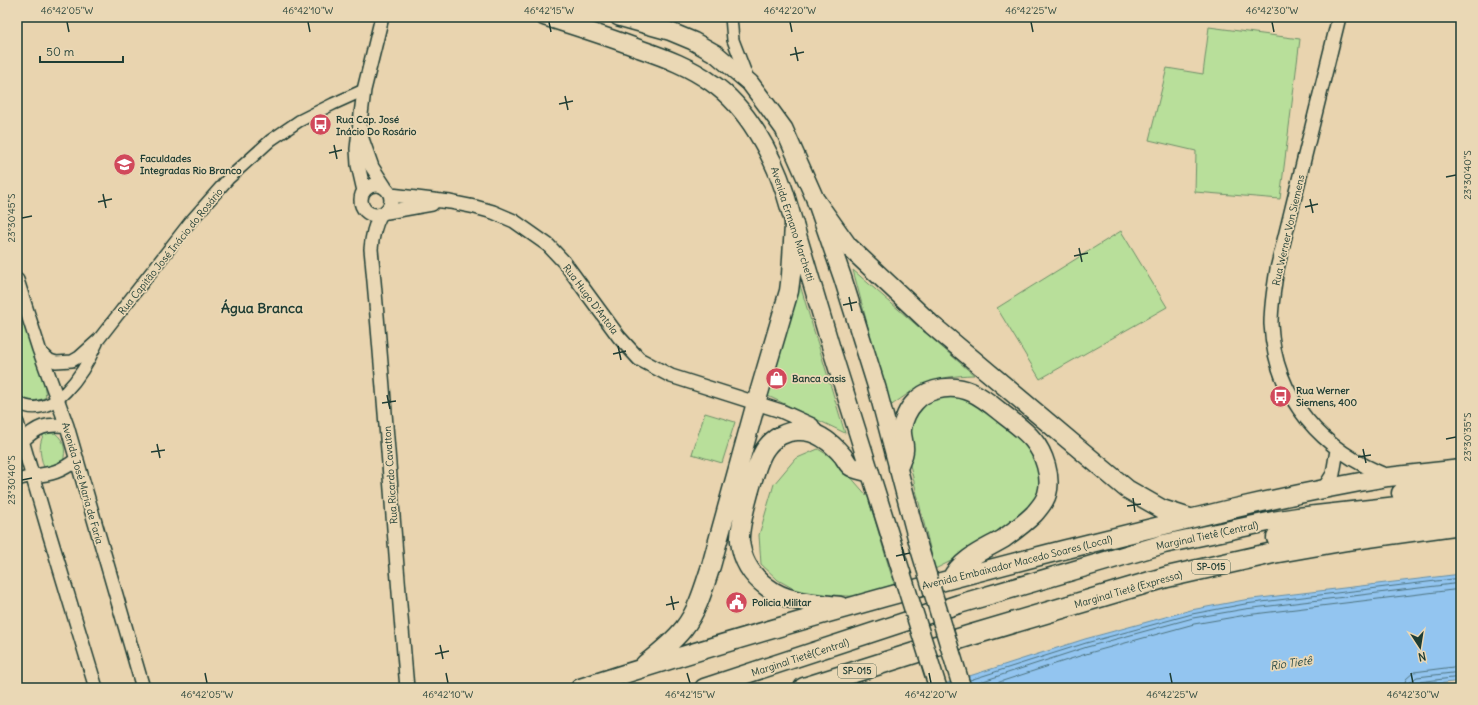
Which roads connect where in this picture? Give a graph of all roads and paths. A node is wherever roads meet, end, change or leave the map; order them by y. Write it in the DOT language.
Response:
graph roads {
  1 [pos="382,17"];
  2 [pos="545,17"];
  3 [pos="620,17"];
  4 [pos="731,17"];
  5 [pos="1339,17"];
  6 [pos="750,83"];
  7 [pos="364,90"];
  8 [pos="359,130"];
  9 [pos="364,191"];
  10 [pos="388,191"];
  11 [pos="450,202"];
  12 [pos="816,202"];
  13 [pos="383,213"];
  14 [pos="794,225"];
  15 [pos="17,280"];
  16 [pos="99,339"];
  17 [pos="39,349"];
  18 [pos="57,399"];
  19 [pos="17,402"];
  20 [pos="756,403"];
  21 [pos="17,423"];
  22 [pos="67,426"];
  23 [pos="818,434"];
  24 [pos="22,441"];
  25 [pos="1337,450"];
  26 [pos="76,459"];
  27 [pos="898,468"];
  28 [pos="1461,469"];
  29 [pos="870,473"];
  30 [pos="32,476"];
  31 [pos="1390,477"];
  32 [pos="17,480"];
  33 [pos="1461,484"];
  34 [pos="1323,490"];
  35 [pos="1461,499"];
  36 [pos="1461,508"];
  37 [pos="1190,518"];
  38 [pos="1272,521"];
  39 [pos="1461,524"];
  40 [pos="1204,568"];
  41 [pos="951,579"];
  42 [pos="848,608"];
  43 [pos="896,625"];
  44 [pos="640,668"];
  45 [pos="96,688"];
  46 [pos="143,688"];
  47 [pos="407,688"];
  48 [pos="580,688"];
  49 [pos="704,688"];
  50 [pos="804,688"];
  51 [pos="938,688"];
  52 [pos="962,688"];
  1 -- 7 [label="street"];
  2 -- 14 [label="main road, Avenida Ermano Marchetti"];
  3 -- 6 [label="main road"];
  4 -- 6 [label="street"];
  5 -- 25 [label="street, Rua Werner Von Siemens"];
  6 -- 12 [label="main road"];
  7 -- 8 [label="street"];
  7 -- 16 [label="street, Rua Capitão José Inácio do Rosário"];
  8 -- 9 [label="street"];
  8 -- 10 [label="street"];
  9 -- 10 [label="street"];
  9 -- 13 [label="street"];
  10 -- 11 [label="street, Rua Hugo D'Antola"];
  10 -- 13 [label="street"];
  11 -- 13 [label="street, Rua Hugo D'Antola"];
  11 -- 20 [label="street, Rua Hugo D'Antola"];
  12 -- 27 [label="main road"];
  12 -- 37 [label="highway"];
  13 -- 47 [label="street, Rua Ricardo Cavatton"];
  14 -- 20 [label="highway"];
  14 -- 29 [label="main road, Avenida Ermano Marchetti"];
  15 -- 17 [label="street, Avenida José Maria de Faria"];
  16 -- 17 [label="street, Rua Capitão José Inácio do Rosário"];
  16 -- 18 [label="street, Rua Capitão José Inácio do Rosário"];
  17 -- 18 [label="street, Avenida José Maria de Faria"];
  18 -- 19 [label="street, Rua Capitão José Inácio do Rosário"];
  18 -- 22 [label="street, Avenida José Maria de Faria"];
  20 -- 23 [label="street, Rua Hugo D'Antola"];
  20 -- 44 [label="highway"];
  21 -- 24 [label="street"];
  22 -- 24 [label="street"];
  22 -- 26 [label="street, Avenida José Maria de Faria"];
  23 -- 29 [label="highway"];
  23 -- 42 [label="highway"];
  24 -- 30 [label="street"];
  25 -- 31 [label="street, Rua Werner Von Siemens"];
  25 -- 34 [label="street"];
  26 -- 30 [label="street"];
  26 -- 46 [label="street, Avenida José Maria de Faria"];
  27 -- 41 [label="highway"];
  27 -- 52 [label="main road, bridge"];
  28 -- 31 [label="highway, Avenida Embaixador Macedo Soares (Local)"];
  29 -- 51 [label="main road, Avenida Ermano Marchetti, bridge"];
  30 -- 32 [label="street"];
  30 -- 45 [label="street"];
  31 -- 34 [label="highway, Avenida Embaixador Macedo Soares (Local)"];
  33 -- 38 [label="highway"];
  34 -- 37 [label="highway, Avenida Embaixador Macedo Soares (Local)"];
  35 -- 38 [label="highway, Marginal Tietê (Central)"];
  36 -- 40 [label="highway"];
  37 -- 41 [label="highway, Avenida Embaixador Macedo Soares (Local)"];
  38 -- 43 [label="highway, Marginal Tietê (Central)"];
  39 -- 40 [label="highway, Marginal Tietê (Expressa) / SP-015"];
  40 -- 50 [label="highway, Marginal Tietê (Expressa) / SP-015"];
  41 -- 42 [label="highway, Avenida Embaixador Macedo Soares (Local)"];
  42 -- 44 [label="highway, Avenida Embaixador Macedo Soares (Local)"];
  43 -- 49 [label="highway, Marginal Tietê(Central)"];
  44 -- 48 [label="highway, Avenida Embaixador Macedo Soares (Local)"];
}
